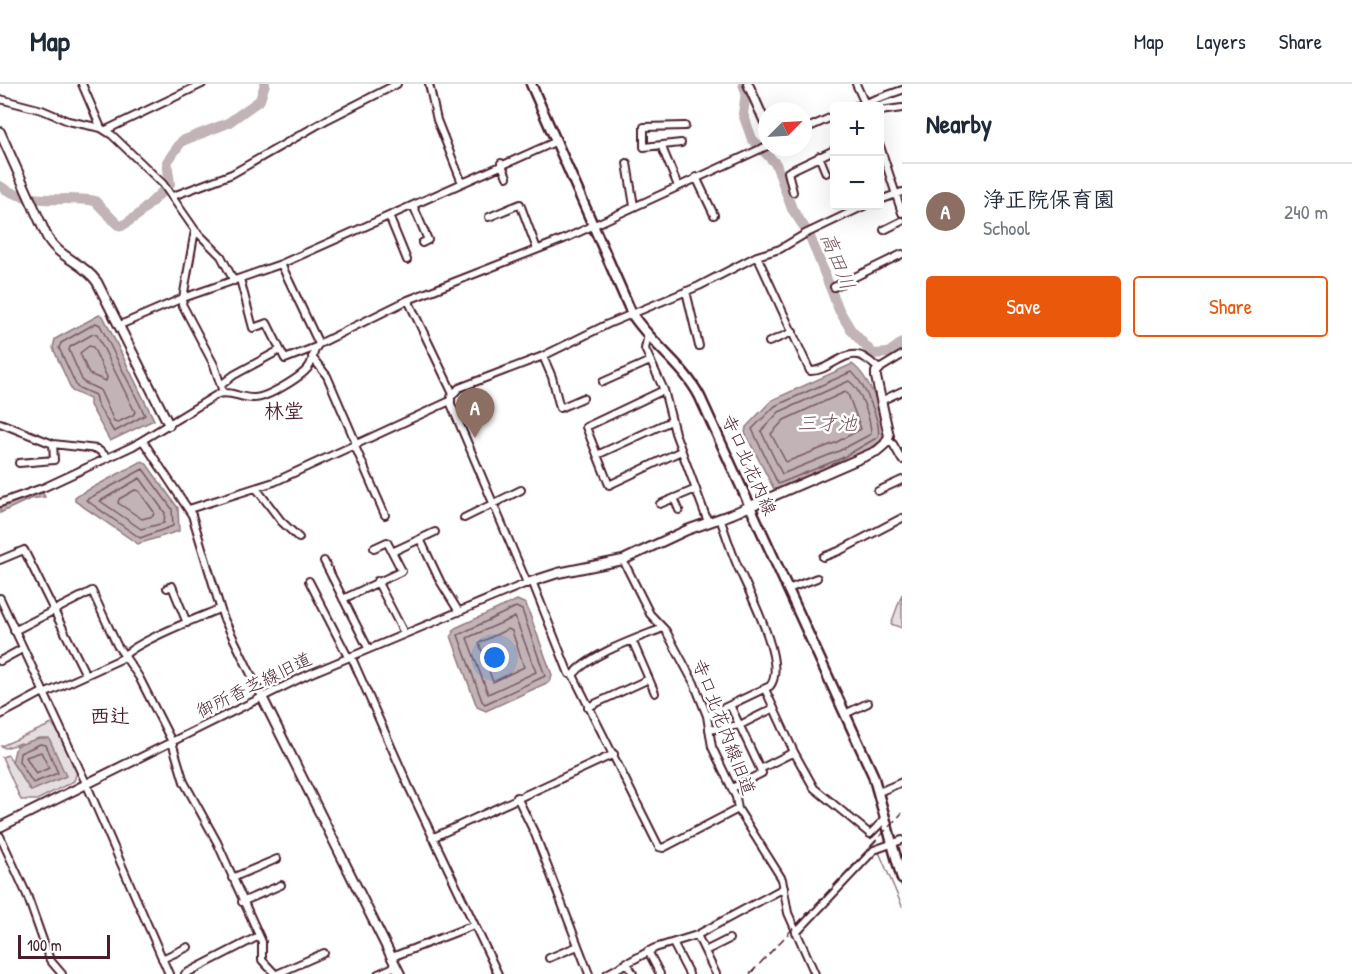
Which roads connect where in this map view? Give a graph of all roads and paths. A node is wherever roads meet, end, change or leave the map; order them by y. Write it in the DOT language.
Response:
graph roads {
  1 [pos="82,84"];
  2 [pos="202,84"];
  3 [pos="397,84"];
  4 [pos="429,84"];
  5 [pos="531,84"];
  6 [pos="748,84"];
  7 [pos="856,84"];
  8 [pos="902,90"];
  9 [pos="0,99"];
  10 [pos="865,102"];
  11 [pos="873,102"];
  12 [pos="758,107"];
  13 [pos="902,108"];
  14 [pos="884,110"];
  15 [pos="830,118"];
  16 [pos="685,126"];
  17 [pos="812,126"];
  18 [pos="104,129"];
  19 [pos="0,132"];
  20 [pos="556,141"];
  21 [pos="681,143"];
  22 [pos="661,145"];
  23 [pos="758,150"];
  24 [pos="830,152"];
  25 [pos="819,156"];
  26 [pos="883,156"];
  27 [pos="627,163"];
  28 [pos="501,164"];
  29 [pos="826,173"];
  30 [pos="507,177"];
  31 [pos="696,177"];
  32 [pos="462,183"];
  33 [pos="678,186"];
  34 [pos="793,192"];
  35 [pos="898,193"];
  36 [pos="173,196"];
  37 [pos="413,205"];
  38 [pos="634,206"];
  39 [pos="856,210"];
  40 [pos="902,213"];
  41 [pos="714,215"];
  42 [pos="389,216"];
  43 [pos="489,218"];
  44 [pos="902,221"];
  45 [pos="593,226"];
  46 [pos="195,230"];
  47 [pos="884,230"];
  48 [pos="422,243"];
  49 [pos="537,249"];
  50 [pos="902,254"];
  51 [pos="757,256"];
  52 [pos="407,260"];
  53 [pos="281,264"];
  54 [pos="237,280"];
  55 [pos="834,287"];
  56 [pos="686,291"];
  57 [pos="183,298"];
  58 [pos="408,300"];
  59 [pos="632,314"];
  60 [pos="120,325"];
  61 [pos="793,332"];
  62 [pos="648,334"];
  63 [pos="769,342"];
  64 [pos="317,346"];
  65 [pos="699,346"];
  66 [pos="280,350"];
  67 [pos="902,355"];
  68 [pos="543,356"];
  69 [pos="312,357"];
  70 [pos="650,361"];
  71 [pos="879,369"];
  72 [pos="603,382"];
  73 [pos="222,389"];
  74 [pos="664,390"];
  75 [pos="902,391"];
  76 [pos="452,397"];
  77 [pos="583,398"];
  78 [pos="883,400"];
  79 [pos="671,421"];
  80 [pos="0,423"];
  81 [pos="169,425"];
  82 [pos="888,440"];
  83 [pos="143,441"];
  84 [pos="355,443"];
  85 [pos="53,444"];
  86 [pos="681,451"];
  87 [pos="597,455"];
  88 [pos="106,456"];
  89 [pos="902,460"];
  90 [pos="19,464"];
  91 [pos="902,480"];
  92 [pos="256,488"];
  93 [pos="696,489"];
  94 [pos="521,490"];
  95 [pos="878,491"];
  96 [pos="674,498"];
  97 [pos="0,503"];
  98 [pos="492,504"];
  99 [pos="660,504"];
  100 [pos="750,507"];
  101 [pos="189,509"];
  102 [pos="678,510"];
  103 [pos="385,515"];
  104 [pos="464,518"];
  105 [pos="720,518"];
  106 [pos="902,518"];
  107 [pos="708,522"];
  108 [pos="435,532"];
  109 [pos="299,538"];
  110 [pos="420,539"];
  111 [pos="375,548"];
  112 [pos="392,552"];
  113 [pos="823,557"];
  114 [pos="0,560"];
  115 [pos="624,560"];
  116 [pos="324,561"];
  117 [pos="817,578"];
  118 [pos="309,581"];
  119 [pos="377,581"];
  120 [pos="530,582"];
  121 [pos="167,588"];
  122 [pos="788,589"];
  123 [pos="0,598"];
  124 [pos="343,599"];
  125 [pos="54,609"];
  126 [pos="219,609"];
  127 [pos="459,612"];
  128 [pos="187,623"];
  129 [pos="663,628"];
  130 [pos="14,630"];
  131 [pos="404,633"];
  132 [pos="632,640"];
  133 [pos="368,648"];
  134 [pos="22,649"];
  135 [pos="124,656"];
  136 [pos="350,656"];
  137 [pos="0,662"];
  138 [pos="86,675"];
  139 [pos="573,675"];
  140 [pos="649,680"];
  141 [pos="765,688"];
  142 [pos="44,693"];
  143 [pos="655,693"];
  144 [pos="263,699"];
  145 [pos="868,703"];
  146 [pos="730,705"];
  147 [pos="588,707"];
  148 [pos="774,708"];
  149 [pos="845,714"];
  150 [pos="0,715"];
  151 [pos="707,716"];
  152 [pos="740,725"];
  153 [pos="709,730"];
  154 [pos="172,742"];
  155 [pos="794,752"];
  156 [pos="614,754"];
  157 [pos="135,760"];
  158 [pos="760,769"];
  159 [pos="902,782"];
  160 [pos="86,783"];
  161 [pos="732,788"];
  162 [pos="879,792"];
  163 [pos="517,797"];
  164 [pos="738,809"];
  165 [pos="886,818"];
  166 [pos="0,827"];
  167 [pos="0,836"];
  168 [pos="432,838"];
  169 [pos="902,840"];
  170 [pos="893,844"];
  171 [pos="277,859"];
  172 [pos="232,878"];
  173 [pos="902,879"];
  174 [pos="281,885"];
  175 [pos="784,888"];
  176 [pos="242,902"];
  177 [pos="474,925"];
  178 [pos="796,933"];
  179 [pos="697,935"];
  180 [pos="259,936"];
  181 [pos="729,939"];
  182 [pos="673,943"];
  183 [pos="578,946"];
  184 [pos="188,947"];
  185 [pos="648,951"];
  186 [pos="705,951"];
  187 [pos="324,953"];
  188 [pos="392,957"];
  189 [pos="549,958"];
  190 [pos="162,959"];
  191 [pos="627,962"];
  192 [pos="396,966"];
  193 [pos="62,974"];
  194 [pos="169,974"];
  195 [pos="185,974"];
  196 [pos="276,974"];
  197 [pos="378,974"];
  198 [pos="400,974"];
  199 [pos="498,974"];
  200 [pos="589,974"];
  201 [pos="607,974"];
  202 [pos="633,974"];
  203 [pos="660,974"];
  204 [pos="689,974"];
  205 [pos="716,974"];
  206 [pos="815,974"];
  1 -- 18 [label="street"];
  2 -- 18 [label="street"];
  3 -- 36 [label="street"];
  4 -- 32 [label="street"];
  5 -- 20 [label="main road, 寺口北花内線"];
  6 -- 12 [label="street"];
  7 -- 10 [label="street"];
  8 -- 11 [label="street"];
  9 -- 18 [label="street"];
  13 -- 14 [label="street"];
  15 -- 17 [label="street"];
  16 -- 22 [label="street"];
  18 -- 36 [label="street"];
  19 -- 60 [label="street"];
  20 -- 28 [label="street"];
  20 -- 45 [label="main road, 寺口北花内線"];
  21 -- 22 [label="street"];
  22 -- 33 [label="street"];
  23 -- 31 [label="street"];
  24 -- 25 [label="street"];
  25 -- 29 [label="street"];
  25 -- 34 [label="street"];
  26 -- 35 [label="street"];
  27 -- 38 [label="street"];
  28 -- 30 [label="street"];
  28 -- 32 [label="street"];
  31 -- 33 [label="street"];
  31 -- 41 [label="street"];
  32 -- 37 [label="street"];
  33 -- 38 [label="street"];
  35 -- 40 [label="street"];
  36 -- 46 [label="street"];
  37 -- 42 [label="street"];
  37 -- 48 [label="street"];
  38 -- 45 [label="street"];
  39 -- 51 [label="street"];
  42 -- 52 [label="street"];
  42 -- 53 [label="street"];
  43 -- 49 [label="street"];
  44 -- 47 [label="street"];
  45 -- 49 [label="street"];
  45 -- 59 [label="main road, 寺口北花内線"];
  46 -- 54 [label="street"];
  46 -- 57 [label="street"];
  49 -- 58 [label="street"];
  50 -- 55 [label="street"];
  51 -- 56 [label="street"];
  51 -- 61 [label="street"];
  53 -- 54 [label="street"];
  53 -- 64 [label="street"];
  54 -- 57 [label="street"];
  54 -- 66 [label="street"];
  56 -- 59 [label="street"];
  56 -- 65 [label="street"];
  57 -- 60 [label="street"];
  57 -- 73 [label="street"];
  58 -- 64 [label="street"];
  58 -- 76 [label="street"];
  59 -- 62 [label="main road, 寺口北花内線"];
  59 -- 68 [label="street"];
  60 -- 81 [label="street"];
  61 -- 63 [label="street"];
  61 -- 71 [label="street"];
  62 -- 70 [label="street"];
  62 -- 100 [label="main road, 寺口北花内線"];
  64 -- 66 [label="street"];
  64 -- 69 [label="street"];
  66 -- 73 [label="street"];
  67 -- 71 [label="street"];
  68 -- 76 [label="street"];
  68 -- 77 [label="street"];
  69 -- 73 [label="street"];
  69 -- 84 [label="street"];
  70 -- 72 [label="street"];
  70 -- 74 [label="street"];
  71 -- 78 [label="street"];
  73 -- 81 [label="street"];
  74 -- 79 [label="street"];
  74 -- 87 [label="street"];
  75 -- 78 [label="street"];
  76 -- 84 [label="street"];
  76 -- 98 [label="street"];
  78 -- 82 [label="street"];
  79 -- 86 [label="street"];
  79 -- 87 [label="street"];
  80 -- 85 [label="street"];
  81 -- 83 [label="street"];
  82 -- 89 [label="street"];
  82 -- 100 [label="street"];
  83 -- 88 [label="street"];
  83 -- 101 [label="street"];
  84 -- 92 [label="street"];
  84 -- 103 [label="street"];
  85 -- 88 [label="street"];
  85 -- 90 [label="street"];
  86 -- 87 [label="street"];
  86 -- 93 [label="street"];
  88 -- 97 [label="street"];
  91 -- 95 [label="street"];
  92 -- 101 [label="street"];
  92 -- 109 [label="street"];
  93 -- 96 [label="street"];
  93 -- 107 [label="street"];
  94 -- 98 [label="street"];
  96 -- 99 [label="street"];
  96 -- 102 [label="street"];
  98 -- 104 [label="street"];
  98 -- 120 [label="street"];
  100 -- 105 [label="street"];
  100 -- 122 [label="main road, 寺口北花内線"];
  101 -- 126 [label="street"];
  105 -- 107 [label="street"];
  105 -- 141 [label="street"];
  106 -- 113 [label="street"];
  107 -- 115 [label="street"];
  108 -- 110 [label="street"];
  110 -- 112 [label="street"];
  110 -- 127 [label="street"];
  111 -- 112 [label="street"];
  112 -- 119 [label="street"];
  114 -- 125 [label="street"];
  115 -- 120 [label="street"];
  115 -- 129 [label="street, 寺口北花内線旧道"];
  116 -- 124 [label="street"];
  117 -- 122 [label="street"];
  118 -- 136 [label="street"];
  119 -- 124 [label="street"];
  119 -- 131 [label="street"];
  120 -- 127 [label="street, 御所香芝線旧道"];
  120 -- 139 [label="street"];
  121 -- 128 [label="street"];
  122 -- 149 [label="main road, 寺口北花内線"];
  123 -- 130 [label="street"];
  124 -- 133 [label="street"];
  125 -- 130 [label="street"];
  125 -- 135 [label="street"];
  125 -- 138 [label="street"];
  126 -- 128 [label="street"];
  126 -- 144 [label="street"];
  127 -- 131 [label="street, 御所香芝線旧道"];
  128 -- 135 [label="street"];
  129 -- 132 [label="street"];
  129 -- 151 [label="street, 寺口北花内線旧道"];
  130 -- 134 [label="street"];
  131 -- 133 [label="street, 御所香芝線旧道"];
  132 -- 139 [label="street"];
  132 -- 140 [label="street"];
  133 -- 136 [label="street, 御所香芝線旧道"];
  134 -- 137 [label="street"];
  134 -- 142 [label="street"];
  135 -- 138 [label="street"];
  135 -- 154 [label="street"];
  136 -- 144 [label="street, 御所香芝線旧道"];
  136 -- 168 [label="street"];
  138 -- 142 [label="street"];
  139 -- 147 [label="street"];
  140 -- 143 [label="street"];
  140 -- 147 [label="street"];
  141 -- 146 [label="street"];
  141 -- 148 [label="street"];
  142 -- 150 [label="street"];
  142 -- 160 [label="street"];
  144 -- 154 [label="street, 御所香芝線旧道"];
  144 -- 188 [label="street"];
  145 -- 149 [label="street"];
  146 -- 151 [label="street"];
  146 -- 152 [label="street"];
  147 -- 156 [label="street"];
  148 -- 152 [label="street"];
  148 -- 155 [label="street"];
  149 -- 162 [label="main road, 寺口北花内線"];
  151 -- 153 [label="street, 寺口北花内線旧道"];
  152 -- 153 [label="street"];
  152 -- 158 [label="street"];
  153 -- 161 [label="street, 寺口北花内線旧道"];
  154 -- 157 [label="street, 御所香芝線旧道"];
  154 -- 172 [label="street"];
  155 -- 158 [label="street"];
  155 -- 165 [label="street"];
  156 -- 163 [label="street"];
  156 -- 164 [label="street"];
  157 -- 160 [label="street, 御所香芝線旧道"];
  158 -- 161 [label="street"];
  159 -- 162 [label="street"];
  160 -- 166 [label="street, 御所香芝線旧道"];
  160 -- 190 [label="street"];
  161 -- 164 [label="street, 寺口北花内線旧道"];
  162 -- 165 [label="main road, 寺口北花内線"];
  163 -- 168 [label="street"];
  163 -- 183 [label="street"];
  164 -- 175 [label="street, 寺口北花内線旧道"];
  165 -- 170 [label="main road, 寺口北花内線"];
  167 -- 193 [label="street"];
  168 -- 177 [label="street"];
  169 -- 170 [label="street"];
  170 -- 173 [label="main road, 寺口北花内線"];
  170 -- 178 [label="street"];
  171 -- 172 [label="street"];
  172 -- 176 [label="street"];
  174 -- 176 [label="street"];
  175 -- 178 [label="street, 寺口北花内線旧道"];
  175 -- 179 [label="street"];
  176 -- 180 [label="street"];
  177 -- 188 [label="street"];
  177 -- 199 [label="street"];
  178 -- 206 [label="street, 寺口北花内線旧道"];
  179 -- 182 [label="street"];
  179 -- 186 [label="street"];
  180 -- 195 [label="street"];
  180 -- 196 [label="street"];
  181 -- 186 [label="street"];
  182 -- 185 [label="street"];
  182 -- 204 [label="street"];
  183 -- 189 [label="street"];
  183 -- 200 [label="street"];
  184 -- 190 [label="street"];
  185 -- 191 [label="street"];
  185 -- 203 [label="street"];
  186 -- 205 [label="street"];
  187 -- 196 [label="street"];
  188 -- 192 [label="street"];
  190 -- 194 [label="street"];
  191 -- 201 [label="street"];
  191 -- 202 [label="street"];
  192 -- 197 [label="street"];
  192 -- 198 [label="street"];
}
